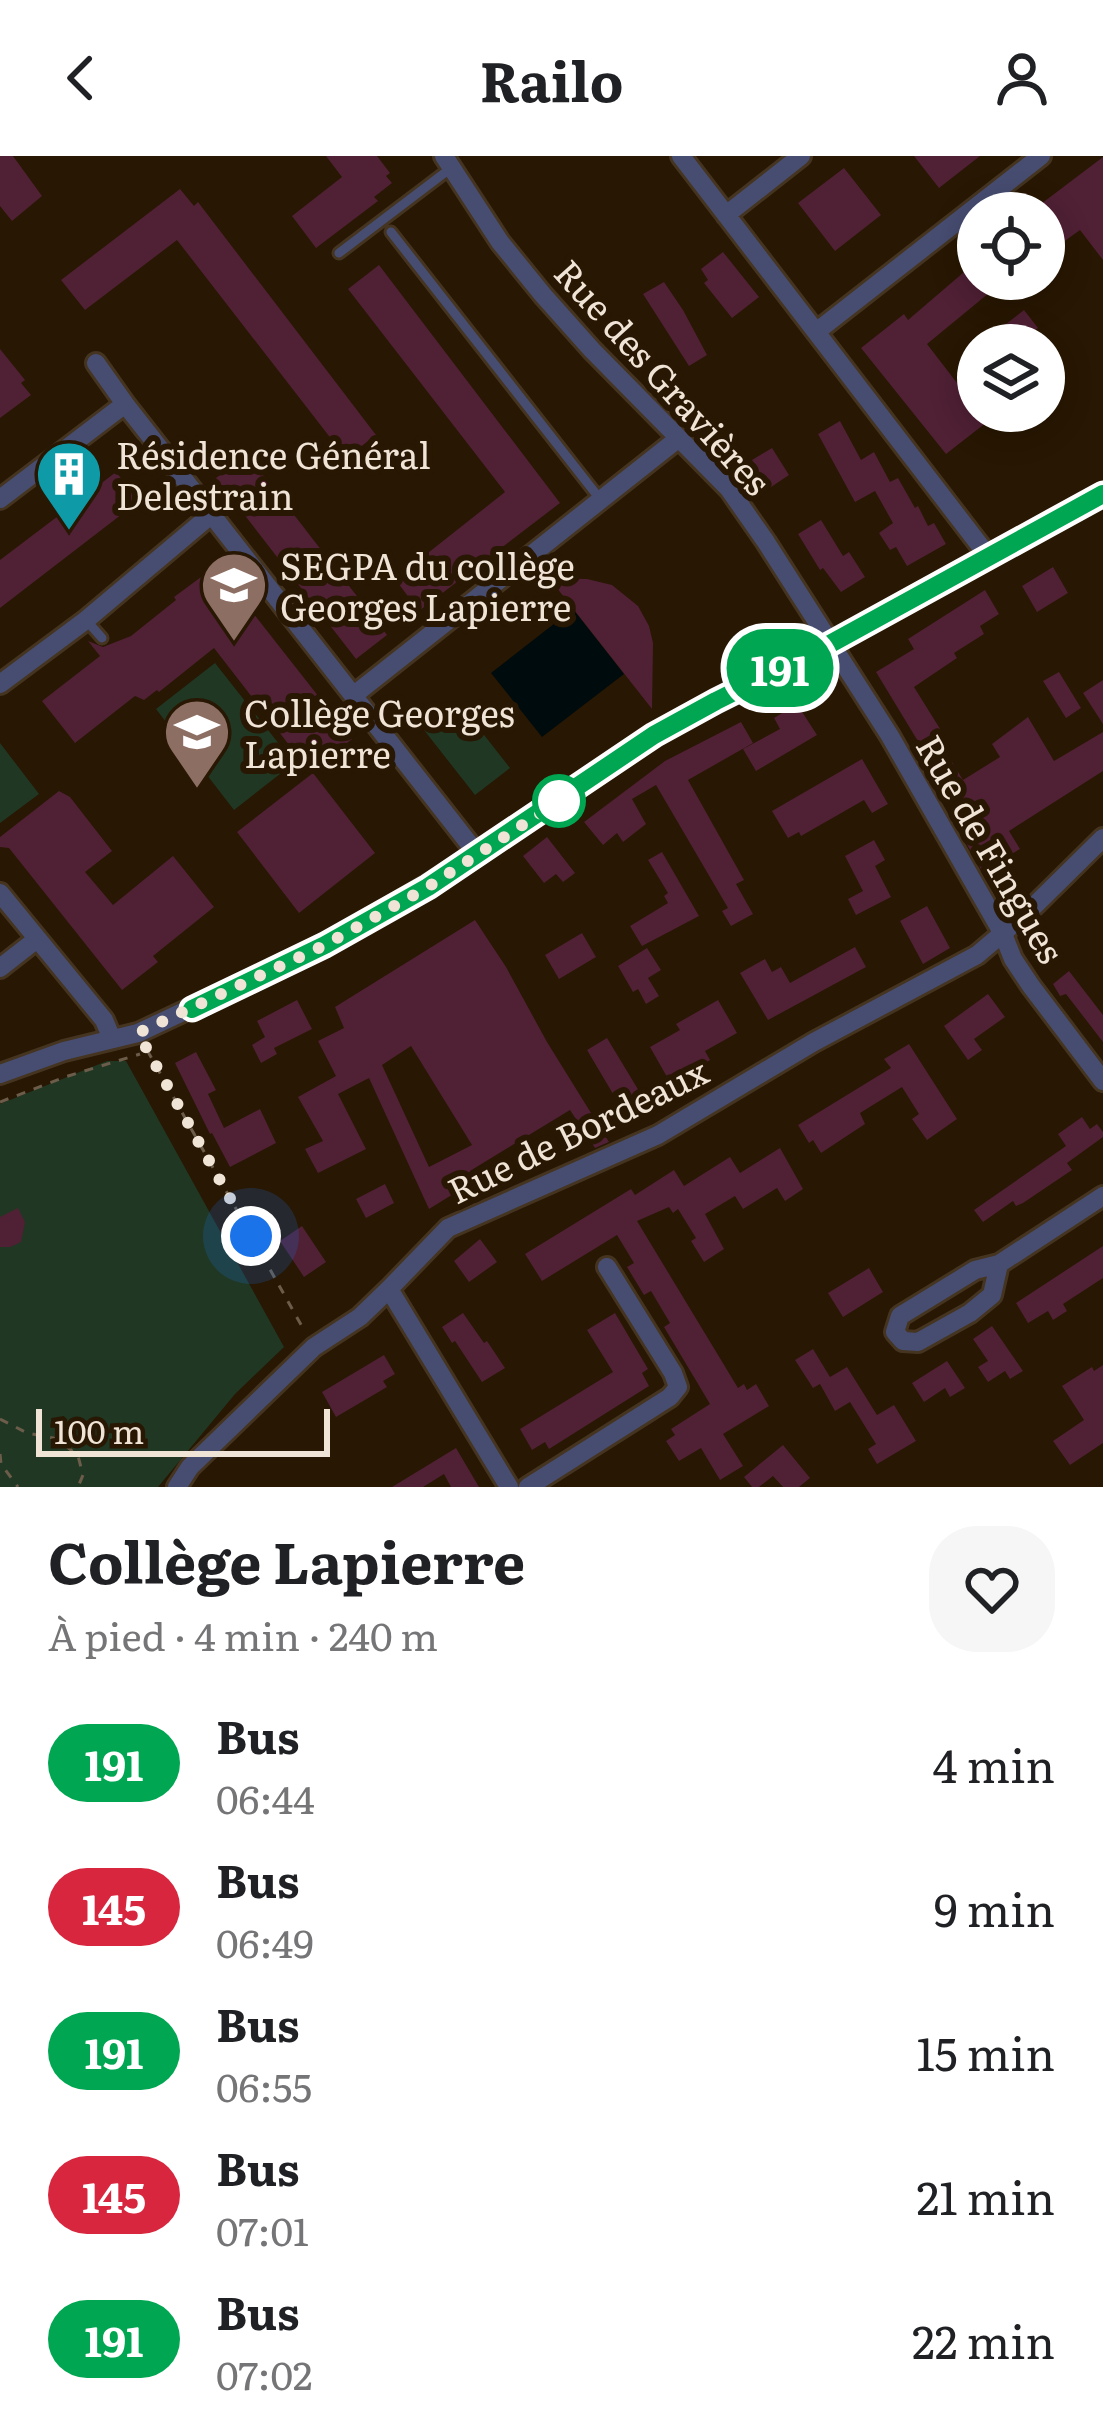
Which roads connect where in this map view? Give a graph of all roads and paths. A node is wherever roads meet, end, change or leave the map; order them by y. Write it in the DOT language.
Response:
graph roads {
  1 [pos="681,156"];
  2 [pos="801,156"];
  3 [pos="1041,156"];
  4 [pos="448,162"];
  5 [pos="726,214"];
  6 [pos="391,232"];
  7 [pos="339,253"];
  8 [pos="817,332"];
  9 [pos="95,363"];
  10 [pos="125,404"];
  11 [pos="679,437"];
  12 [pos="1103,494"];
  13 [pos="0,499"];
  14 [pos="600,499"];
  15 [pos="213,513"];
  16 [pos="988,556"];
  17 [pos="86,620"];
  18 [pos="102,638"];
  19 [pos="830,644"];
  20 [pos="0,684"];
  21 [pos="354,695"];
  22 [pos="1103,838"];
  23 [pos="478,855"];
  24 [pos="0,893"];
  25 [pos="1003,934"];
  26 [pos="37,940"];
  27 [pos="0,968"];
  28 [pos="112,1040"];
  29 [pos="0,1074"];
  30 [pos="1103,1081"];
  31 [pos="0,1102"];
  32 [pos="1103,1196"];
  33 [pos="999,1264"];
  34 [pos="608,1267"];
  35 [pos="389,1289"];
  36 [pos="314,1347"];
  37 [pos="0,1419"];
  38 [pos="0,1454"];
  39 [pos="18,1487"];
  40 [pos="78,1487"];
  41 [pos="177,1487"];
  42 [pos="509,1487"];
  43 [pos="528,1487"];
  1 -- 5 [label="street"];
  2 -- 5 [label="street"];
  3 -- 8 [label="street"];
  4 -- 7 [label="lane"];
  4 -- 11 [label="street, Rue des Gravières"];
  5 -- 8 [label="street"];
  6 -- 14 [label="lane"];
  8 -- 16 [label="street"];
  9 -- 10 [label="street"];
  10 -- 13 [label="street"];
  10 -- 15 [label="street"];
  11 -- 14 [label="street"];
  11 -- 19 [label="street, Rue des Gravières"];
  12 -- 16 [label="street"];
  14 -- 21 [label="street"];
  15 -- 17 [label="street"];
  15 -- 21 [label="street"];
  16 -- 19 [label="street"];
  17 -- 18 [label="lane"];
  17 -- 20 [label="street"];
  19 -- 23 [label="street"];
  19 -- 25 [label="street, Rue de Fingues"];
  21 -- 23 [label="street"];
  22 -- 25 [label="street, Rue de Bordeaux"];
  23 -- 28 [label="street"];
  24 -- 26 [label="street"];
  25 -- 30 [label="street, Rue de Fingues"];
  25 -- 35 [label="street, Rue de Bordeaux"];
  26 -- 27 [label="street"];
  26 -- 28 [label="street"];
  28 -- 29 [label="street"];
  31 -- 36 [label="path"];
  32 -- 33 [label="street"];
  33 -- 33 [label="street"];
  34 -- 43 [label="street"];
  35 -- 36 [label="street, Rue de Bordeaux"];
  35 -- 42 [label="street"];
  36 -- 41 [label="street, Rue de Bordeaux"];
  37 -- 40 [label="path"];
  38 -- 39 [label="path"];
}
